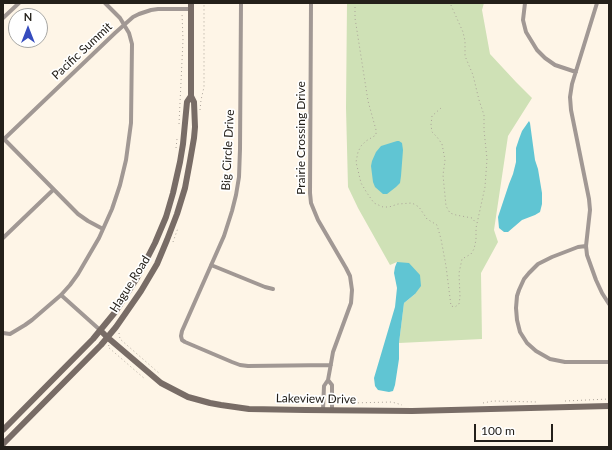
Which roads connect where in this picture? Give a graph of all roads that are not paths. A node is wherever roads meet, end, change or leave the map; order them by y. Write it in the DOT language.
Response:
graph roads {
  1 [pos="19,3"];
  2 [pos="105,3"];
  3 [pos="241,3"];
  4 [pos="311,3"];
  5 [pos="524,3"];
  6 [pos="597,3"];
  7 [pos="191,6"];
  8 [pos="3,18"];
  9 [pos="124,25"];
  10 [pos="576,72"];
  11 [pos="191,96"];
  12 [pos="4,140"];
  13 [pos="54,190"];
  14 [pos="104,229"];
  15 [pos="3,238"];
  16 [pos="586,246"];
  17 [pos="211,266"];
  18 [pos="273,289"];
  19 [pos="61,295"];
  20 [pos="609,304"];
  21 [pos="100,330"];
  22 [pos="3,333"];
  23 [pos="107,337"];
  24 [pos="609,362"];
  25 [pos="330,365"];
  26 [pos="328,380"];
  27 [pos="609,406"];
  28 [pos="323,410"];
  29 [pos="332,410"];
  30 [pos="3,430"];
  31 [pos="3,444"];
  1 -- 8 [label="street"];
  2 -- 9 [label="street"];
  3 -- 17 [label="street, Big Circle Drive"];
  4 -- 25 [label="street, Prairie Crossing Drive"];
  5 -- 10 [label="street"];
  6 -- 10 [label="street"];
  7 -- 9 [label="street, Pacific Summit"];
  7 -- 11 [label="main road, Hague Road"];
  9 -- 12 [label="street, Pacific Summit"];
  9 -- 14 [label="street"];
  10 -- 16 [label="street"];
  11 -- 21 [label="main road, Hague Road"];
  11 -- 23 [label="main road, Hague Road"];
  12 -- 13 [label="street"];
  13 -- 14 [label="street"];
  13 -- 15 [label="street"];
  14 -- 19 [label="street"];
  16 -- 20 [label="street"];
  16 -- 24 [label="street"];
  17 -- 18 [label="street"];
  17 -- 25 [label="street, Big Circle Drive"];
  19 -- 21 [label="street, Lakeview Drive"];
  19 -- 22 [label="street"];
  21 -- 23 [label="main road, Lakeview Drive"];
  21 -- 30 [label="main road, Hague Road"];
  23 -- 28 [label="main road, Lakeview Drive"];
  23 -- 31 [label="main road, Hague Road"];
  25 -- 26 [label="street, Prairie Crossing Drive"];
  26 -- 28 [label="street, Prairie Crossing Drive"];
  26 -- 29 [label="street, Prairie Crossing Drive"];
  27 -- 29 [label="main road, Lakeview Drive"];
  28 -- 29 [label="main road, Lakeview Drive"];
}
